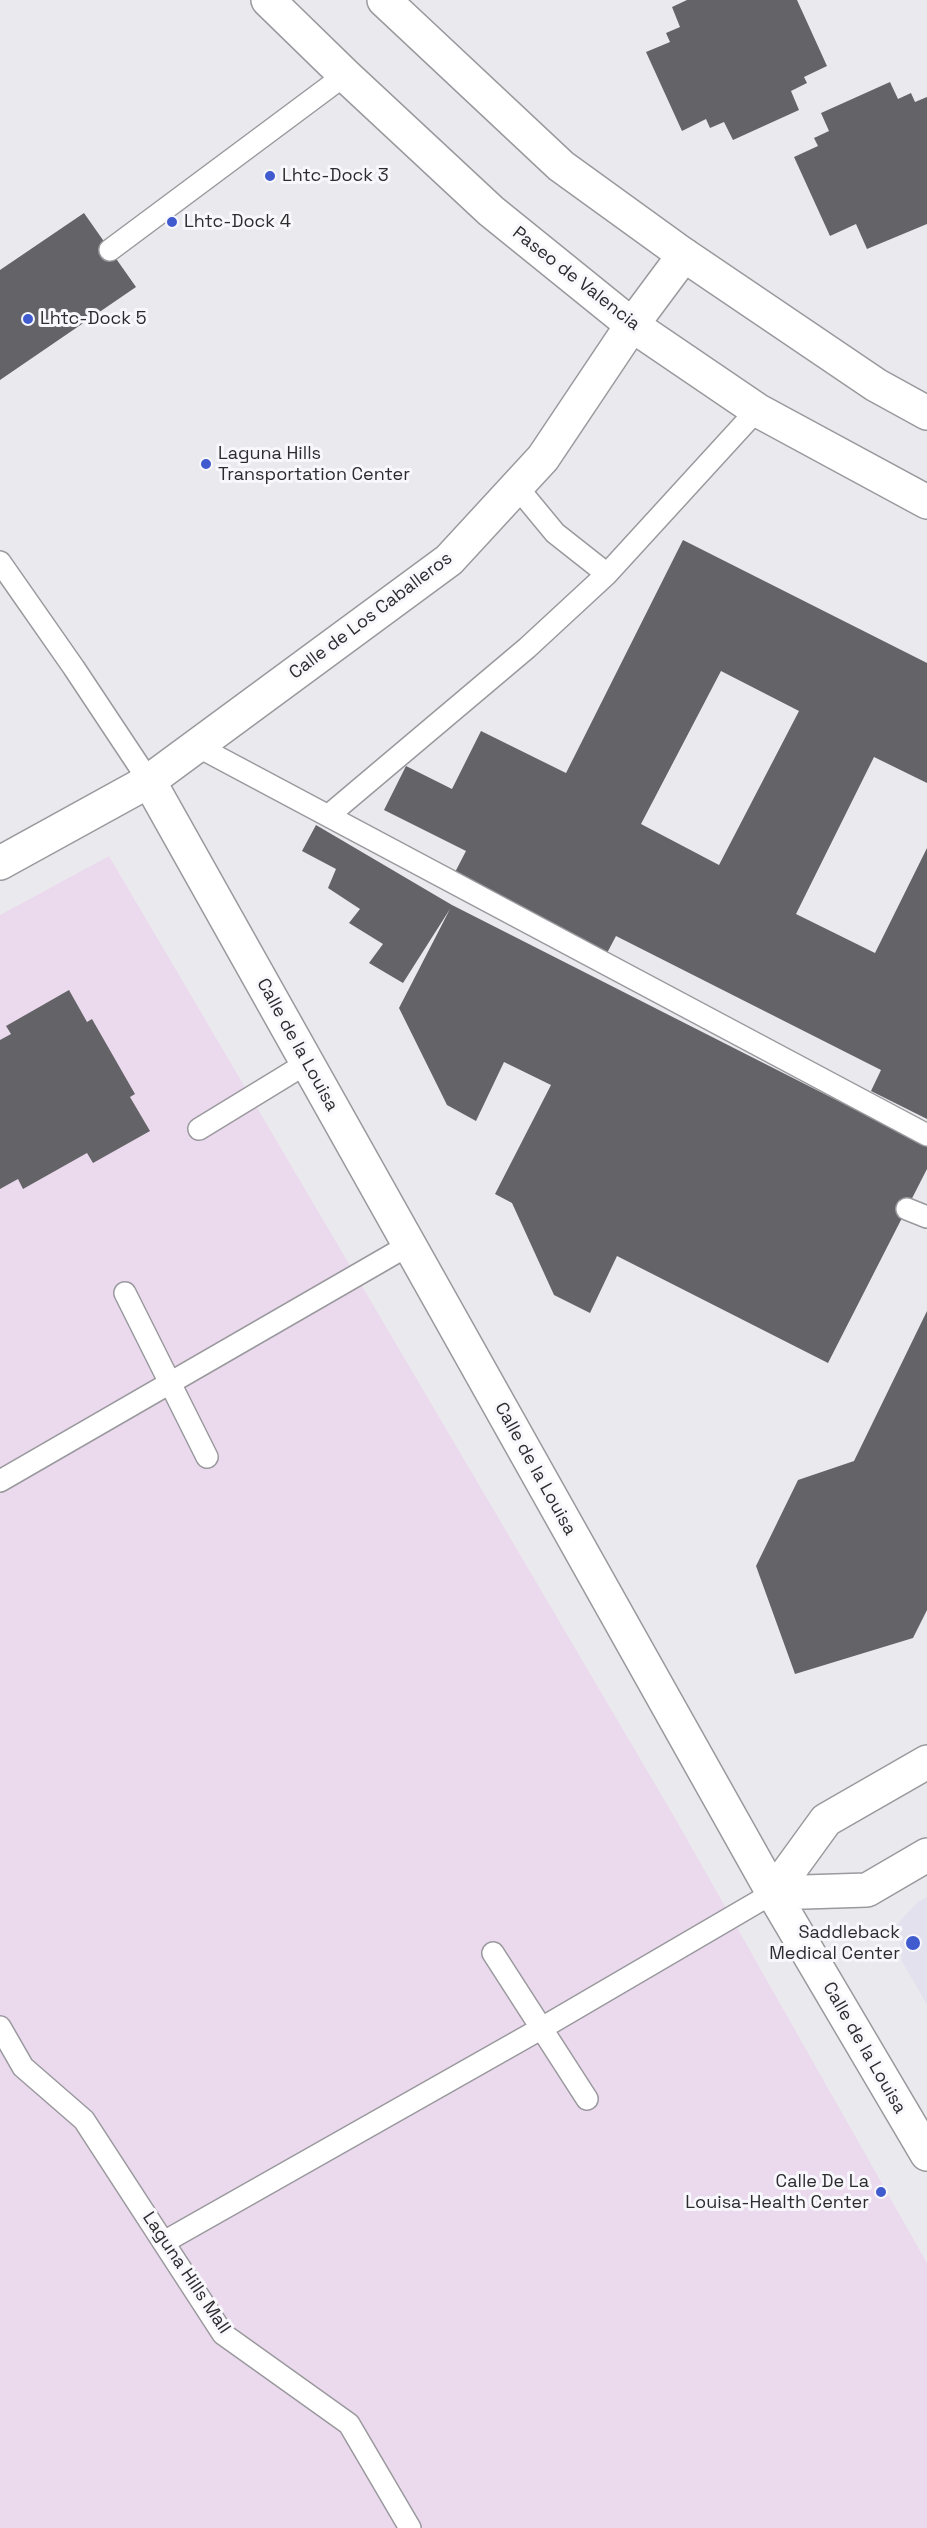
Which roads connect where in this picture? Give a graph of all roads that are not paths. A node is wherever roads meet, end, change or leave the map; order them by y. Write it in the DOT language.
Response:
graph roads {
  1 [pos="268,0"];
  2 [pos="384,0"];
  3 [pos="345,75"];
  4 [pos="110,250"];
  5 [pos="684,255"];
  6 [pos="633,325"];
  7 [pos="757,410"];
  8 [pos="927,413"];
  9 [pos="517,487"];
  10 [pos="927,502"];
  11 [pos="0,562"];
  12 [pos="607,574"];
  13 [pos="197,746"];
  14 [pos="149,781"];
  15 [pos="329,815"];
  16 [pos="0,863"];
  17 [pos="307,1063"];
  18 [pos="199,1129"];
  19 [pos="927,1135"];
  20 [pos="907,1209"];
  21 [pos="927,1217"];
  22 [pos="409,1245"];
  23 [pos="125,1293"];
  24 [pos="170,1383"];
  25 [pos="207,1457"];
  26 [pos="0,1481"];
  27 [pos="927,1762"];
  28 [pos="927,1856"];
  29 [pos="773,1893"];
  30 [pos="493,1953"];
  31 [pos="0,2027"];
  32 [pos="542,2028"];
  33 [pos="587,2099"];
  34 [pos="927,2154"];
  35 [pos="164,2242"];
  36 [pos="410,2528"];
  1 -- 3 [label="street, Paseo de Valencia"];
  2 -- 5 [label="street"];
  3 -- 4 [label="lane"];
  3 -- 6 [label="street, Paseo de Valencia"];
  5 -- 6 [label="street, Calle de Los Caballeros"];
  5 -- 8 [label="street"];
  6 -- 7 [label="street, Paseo de Valencia"];
  6 -- 9 [label="street, Calle de Los Caballeros"];
  7 -- 10 [label="street, Paseo de Valencia"];
  7 -- 12 [label="lane"];
  9 -- 12 [label="lane"];
  9 -- 13 [label="street, Calle de Los Caballeros"];
  11 -- 14 [label="lane"];
  12 -- 15 [label="lane"];
  13 -- 14 [label="street, Calle de Los Caballeros"];
  13 -- 15 [label="lane"];
  14 -- 16 [label="street, Calle de Los Caballeros"];
  14 -- 17 [label="street, Calle de la Louisa"];
  15 -- 19 [label="lane"];
  17 -- 18 [label="lane"];
  17 -- 22 [label="street, Calle de la Louisa"];
  20 -- 21 [label="lane"];
  22 -- 24 [label="lane"];
  22 -- 29 [label="street, Calle de la Louisa"];
  23 -- 24 [label="lane"];
  24 -- 25 [label="lane"];
  24 -- 26 [label="lane"];
  27 -- 29 [label="street"];
  28 -- 29 [label="street"];
  29 -- 32 [label="lane"];
  29 -- 34 [label="street, Calle de la Louisa"];
  30 -- 32 [label="lane"];
  31 -- 35 [label="lane, Laguna Hills Mall"];
  32 -- 33 [label="lane"];
  32 -- 35 [label="lane"];
  35 -- 36 [label="lane, Laguna Hills Mall"];
}
